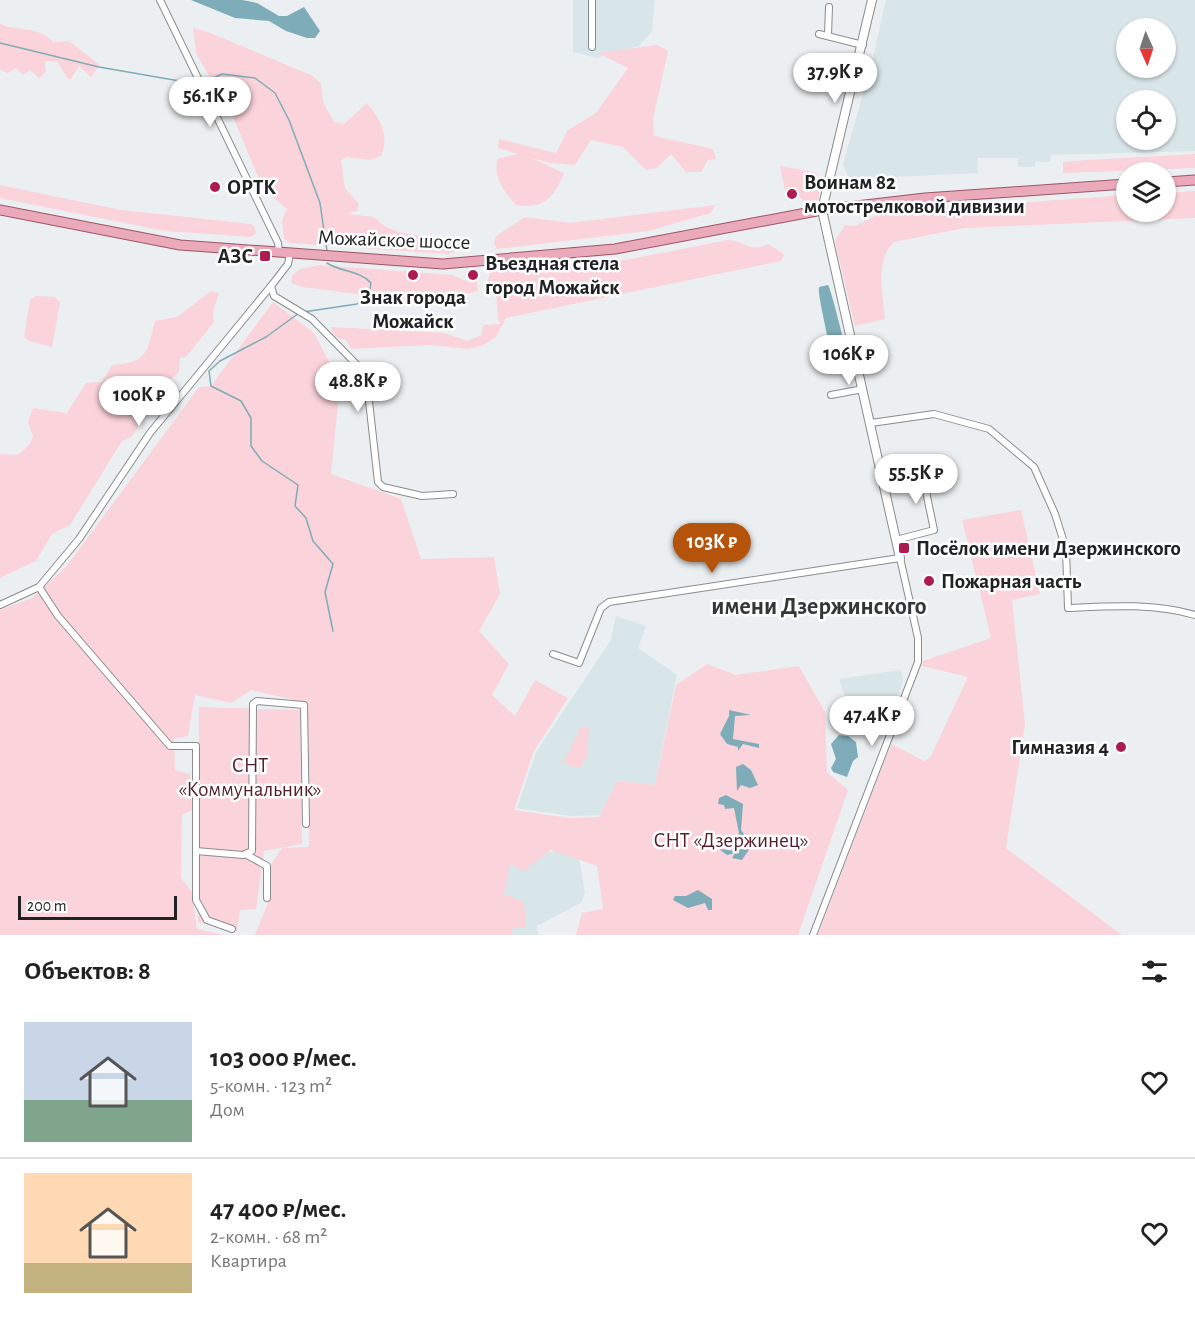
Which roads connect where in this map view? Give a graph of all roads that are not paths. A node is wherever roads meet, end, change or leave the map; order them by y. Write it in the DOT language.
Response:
graph roads {
  1 [pos="160,0"];
  2 [pos="592,0"];
  3 [pos="872,0"];
  4 [pos="829,7"];
  5 [pos="819,34"];
  6 [pos="828,35"];
  7 [pos="863,45"];
  8 [pos="592,47"];
  9 [pos="1195,180"];
  10 [pos="1176,181"];
  11 [pos="1116,185"];
  12 [pos="0,210"];
  13 [pos="822,210"];
  14 [pos="279,253"];
  15 [pos="290,254"];
  16 [pos="271,286"];
  17 [pos="863,389"];
  18 [pos="831,395"];
  19 [pos="871,423"];
  20 [pos="919,459"];
  21 [pos="453,494"];
  22 [pos="896,540"];
  23 [pos="900,558"];
  24 [pos="39,587"];
  25 [pos="0,605"];
  26 [pos="1195,615"];
  27 [pos="553,654"];
  28 [pos="306,824"];
  29 [pos="196,851"];
  30 [pos="247,855"];
  31 [pos="267,898"];
  32 [pos="232,929"];
  33 [pos="813,935"];
  1 -- 14 [label="street"];
  2 -- 8 [label="street"];
  3 -- 7 [label="street"];
  4 -- 6 [label="street"];
  5 -- 6 [label="street"];
  6 -- 7 [label="street"];
  7 -- 13 [label="street"];
  9 -- 10 [label="main road"];
  11 -- 13 [label="main road, Можайское шоссе"];
  12 -- 14 [label="main road, Можайское шоссе"];
  13 -- 15 [label="main road, Можайское шоссе"];
  13 -- 17 [label="street"];
  14 -- 15 [label="main road, Можайское шоссе"];
  15 -- 16 [label="street"];
  16 -- 21 [label="street"];
  16 -- 24 [label="street"];
  17 -- 18 [label="street"];
  17 -- 19 [label="street"];
  19 -- 22 [label="street"];
  19 -- 26 [label="street"];
  20 -- 22 [label="street"];
  22 -- 23 [label="street"];
  23 -- 27 [label="street"];
  23 -- 33 [label="street"];
  24 -- 25 [label="street"];
  24 -- 29 [label="street"];
  28 -- 30 [label="street"];
  29 -- 30 [label="street"];
  29 -- 32 [label="street"];
  30 -- 31 [label="street"];
}
